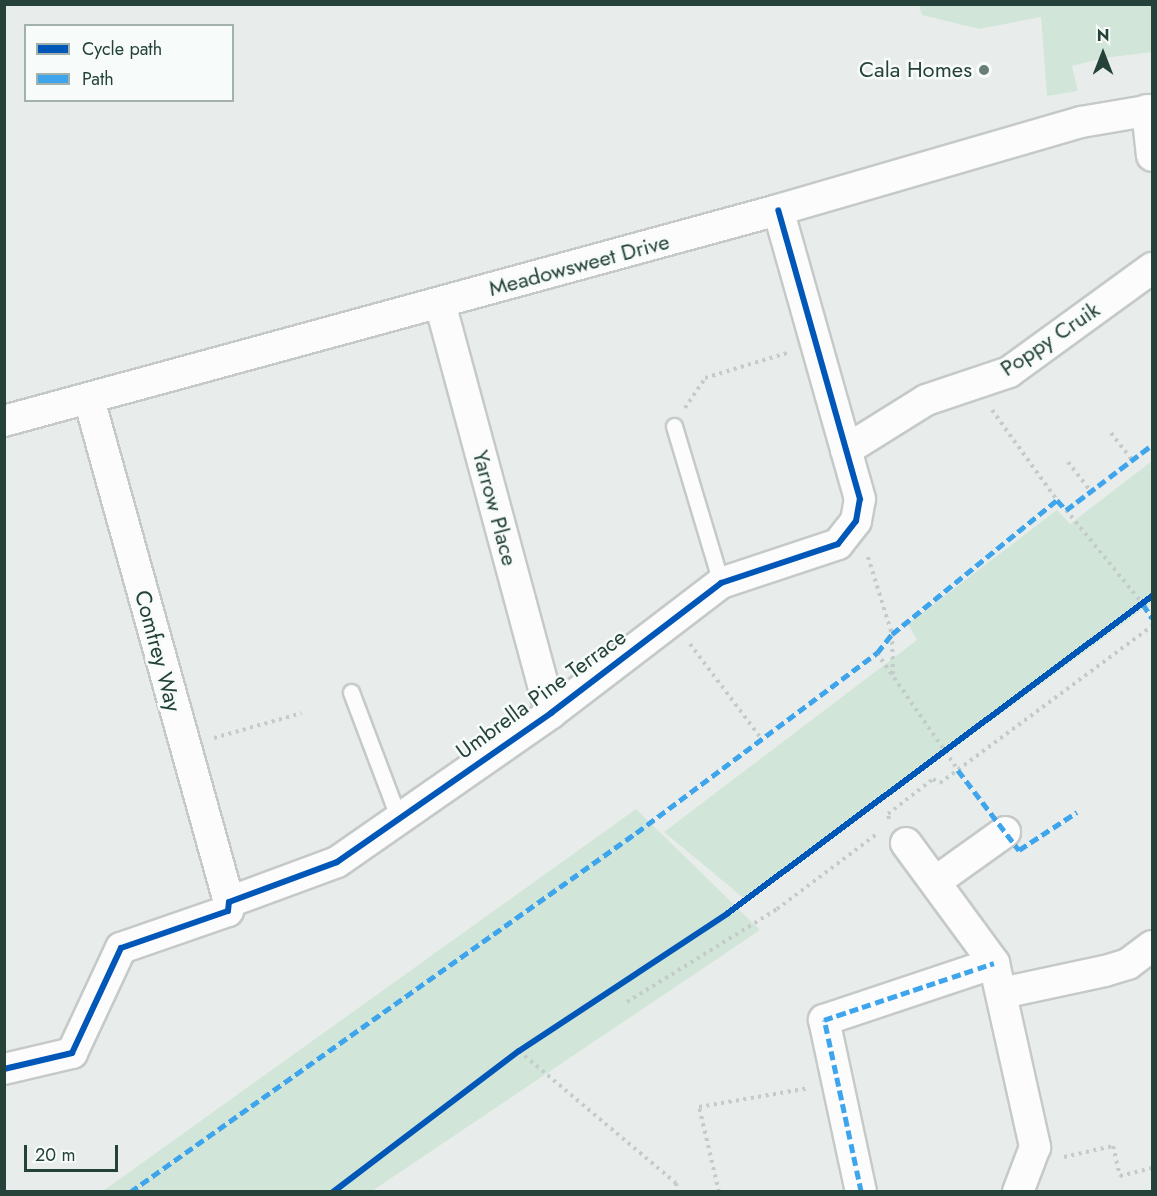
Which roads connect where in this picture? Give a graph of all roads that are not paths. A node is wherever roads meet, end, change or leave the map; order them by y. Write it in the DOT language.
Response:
graph roads {
  1 [pos="1150,110"];
  2 [pos="1152,156"];
  3 [pos="778,210"];
  4 [pos="1152,268"];
  5 [pos="440,303"];
  6 [pos="89,399"];
  7 [pos="4,421"];
  8 [pos="674,426"];
  9 [pos="846,450"];
  10 [pos="721,583"];
  11 [pos="351,692"];
  12 [pos="551,712"];
  13 [pos="399,819"];
  14 [pos="1005,832"];
  15 [pos="906,843"];
  16 [pos="934,882"];
  17 [pos="229,902"];
  18 [pos="1152,946"];
  19 [pos="994,963"];
  20 [pos="1002,993"];
  21 [pos="4,1069"];
  22 [pos="1023,1179"];
  23 [pos="861,1191"];
  1 -- 2 [label="street"];
  1 -- 3 [label="street, Meadowsweet Drive"];
  3 -- 5 [label="street, Meadowsweet Drive"];
  3 -- 9 [label="street"];
  4 -- 9 [label="street, Poppy Cruik"];
  5 -- 6 [label="street, Meadowsweet Drive"];
  5 -- 12 [label="street, Yarrow Place"];
  6 -- 7 [label="street, Meadowsweet Drive"];
  6 -- 17 [label="street, Comfrey Way"];
  8 -- 10 [label="lane"];
  9 -- 10 [label="street, Umbrella Pine Terrace"];
  10 -- 12 [label="street, Umbrella Pine Terrace"];
  11 -- 13 [label="lane"];
  12 -- 13 [label="street, Umbrella Pine Terrace"];
  13 -- 17 [label="street, Umbrella Pine Terrace"];
  14 -- 16 [label="street"];
  15 -- 16 [label="street"];
  16 -- 19 [label="street"];
  17 -- 21 [label="street, Umbrella Pine Terrace"];
  18 -- 20 [label="street"];
  19 -- 20 [label="street"];
  19 -- 23 [label="street"];
  20 -- 22 [label="street"];
}
